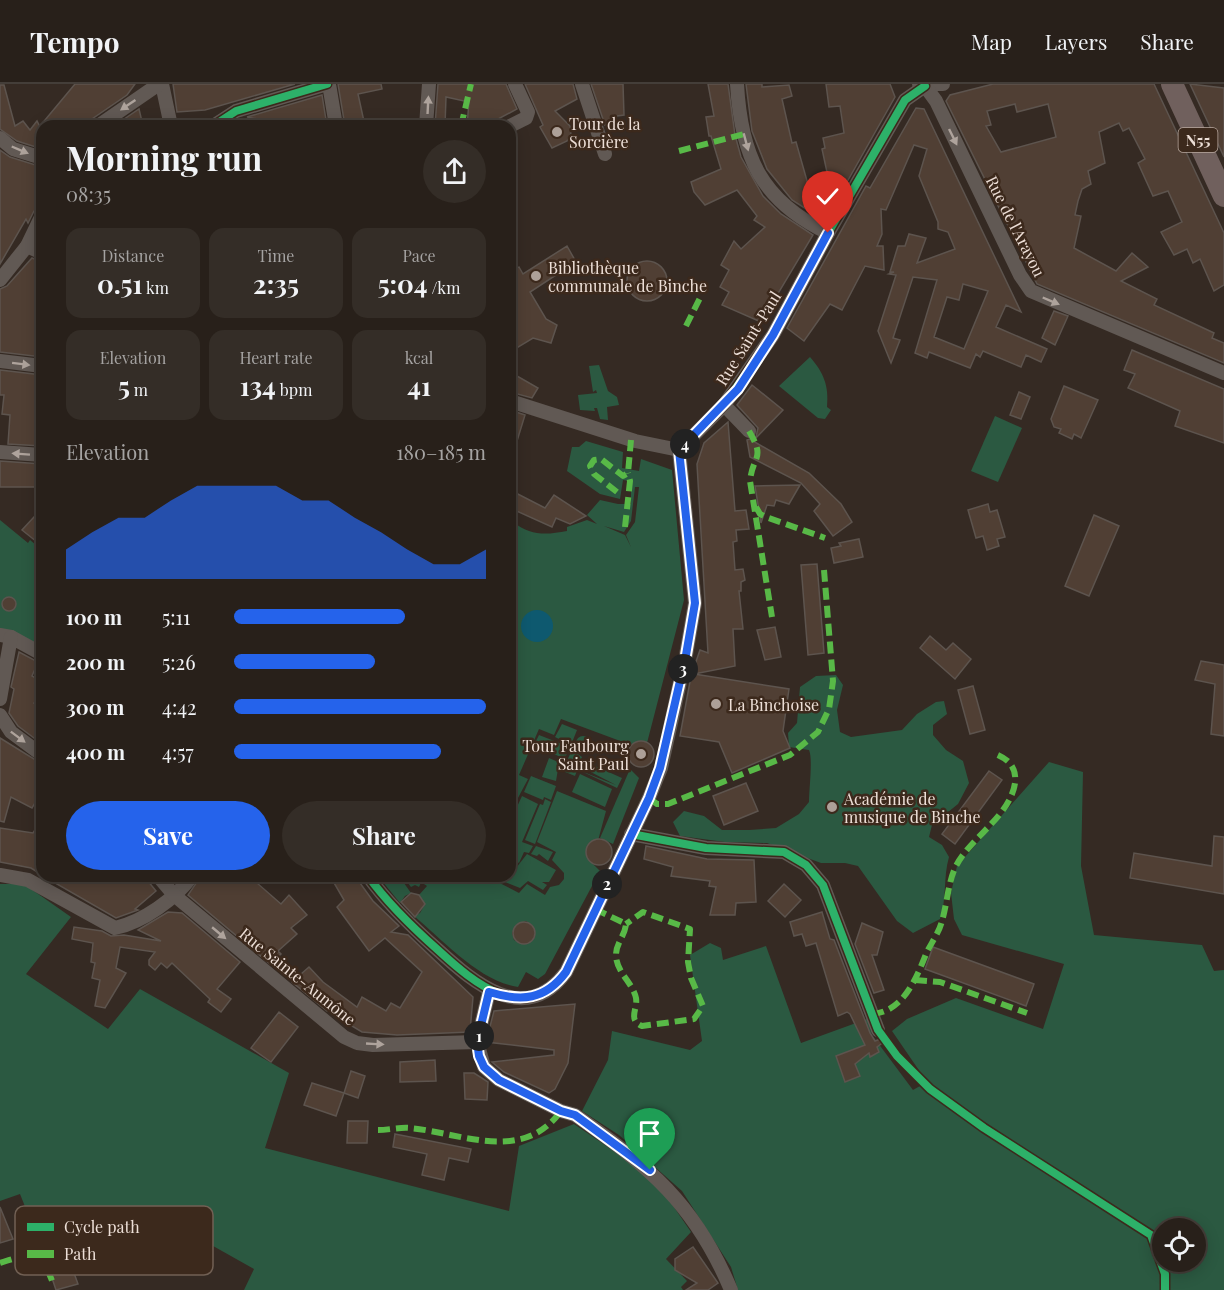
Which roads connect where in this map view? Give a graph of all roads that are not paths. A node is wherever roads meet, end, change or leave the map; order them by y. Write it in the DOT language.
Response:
graph roads {
  1 [pos="161,84"];
  2 [pos="328,84"];
  3 [pos="429,84"];
  4 [pos="515,84"];
  5 [pos="582,84"];
  6 [pos="737,84"];
  7 [pos="943,84"];
  8 [pos="1172,84"];
  9 [pos="922,85"];
  10 [pos="107,120"];
  11 [pos="170,120"];
  12 [pos="222,120"];
  13 [pos="335,120"];
  14 [pos="426,120"];
  15 [pos="516,123"];
  16 [pos="0,138"];
  17 [pos="605,154"];
  18 [pos="36,156"];
  19 [pos="1224,196"];
  20 [pos="36,227"];
  21 [pos="828,233"];
  22 [pos="27,246"];
  23 [pos="36,250"];
  24 [pos="0,280"];
  25 [pos="0,361"];
  26 [pos="36,365"];
  27 [pos="1224,373"];
  28 [pos="516,403"];
  29 [pos="724,405"];
  30 [pos="749,431"];
  31 [pos="679,450"];
  32 [pos="0,453"];
  33 [pos="36,455"];
  34 [pos="6,636"];
  35 [pos="36,651"];
  36 [pos="0,699"];
  37 [pos="0,715"];
  38 [pos="36,751"];
  39 [pos="631,834"];
  40 [pos="0,875"];
  41 [pos="163,882"];
  42 [pos="186,882"];
  43 [pos="373,882"];
  44 [pos="174,895"];
  45 [pos="489,992"];
  46 [pos="878,1030"];
  47 [pos="477,1042"];
  48 [pos="730,1290"];
  1 -- 10 [label="street, one-way"];
  1 -- 11 [label="street"];
  2 -- 12 [label="street"];
  2 -- 13 [label="street"];
  14 -- 3 [label="street, one-way"];
  4 -- 15 [label="street"];
  5 -- 17 [label="street"];
  6 -- 21 [label="street, one-way"];
  7 -- 9 [label="street"];
  8 -- 19 [label="main road, N55"];
  9 -- 21 [label="street, Rue Saint-Paul"];
  9 -- 27 [label="street, Rue de l'Arayou, one-way"];
  16 -- 18 [label="street, one-way"];
  20 -- 22 [label="street"];
  21 -- 29 [label="street, Rue Saint-Paul"];
  22 -- 23 [label="street"];
  22 -- 24 [label="street"];
  25 -- 26 [label="street, one-way"];
  28 -- 31 [label="street"];
  29 -- 30 [label="street"];
  29 -- 31 [label="street, Rue Saint-Paul"];
  31 -- 39 [label="street"];
  33 -- 32 [label="street, one-way"];
  34 -- 35 [label="street"];
  34 -- 36 [label="street"];
  37 -- 38 [label="street, one-way"];
  39 -- 45 [label="street"];
  39 -- 46 [label="street"];
  40 -- 44 [label="street"];
  41 -- 44 [label="street, Rue Sainte-Aumône"];
  42 -- 44 [label="street"];
  43 -- 45 [label="street"];
  44 -- 47 [label="street, Rue Sainte-Aumône, one-way"];
  45 -- 47 [label="street"];
  47 -- 48 [label="street"];
}
